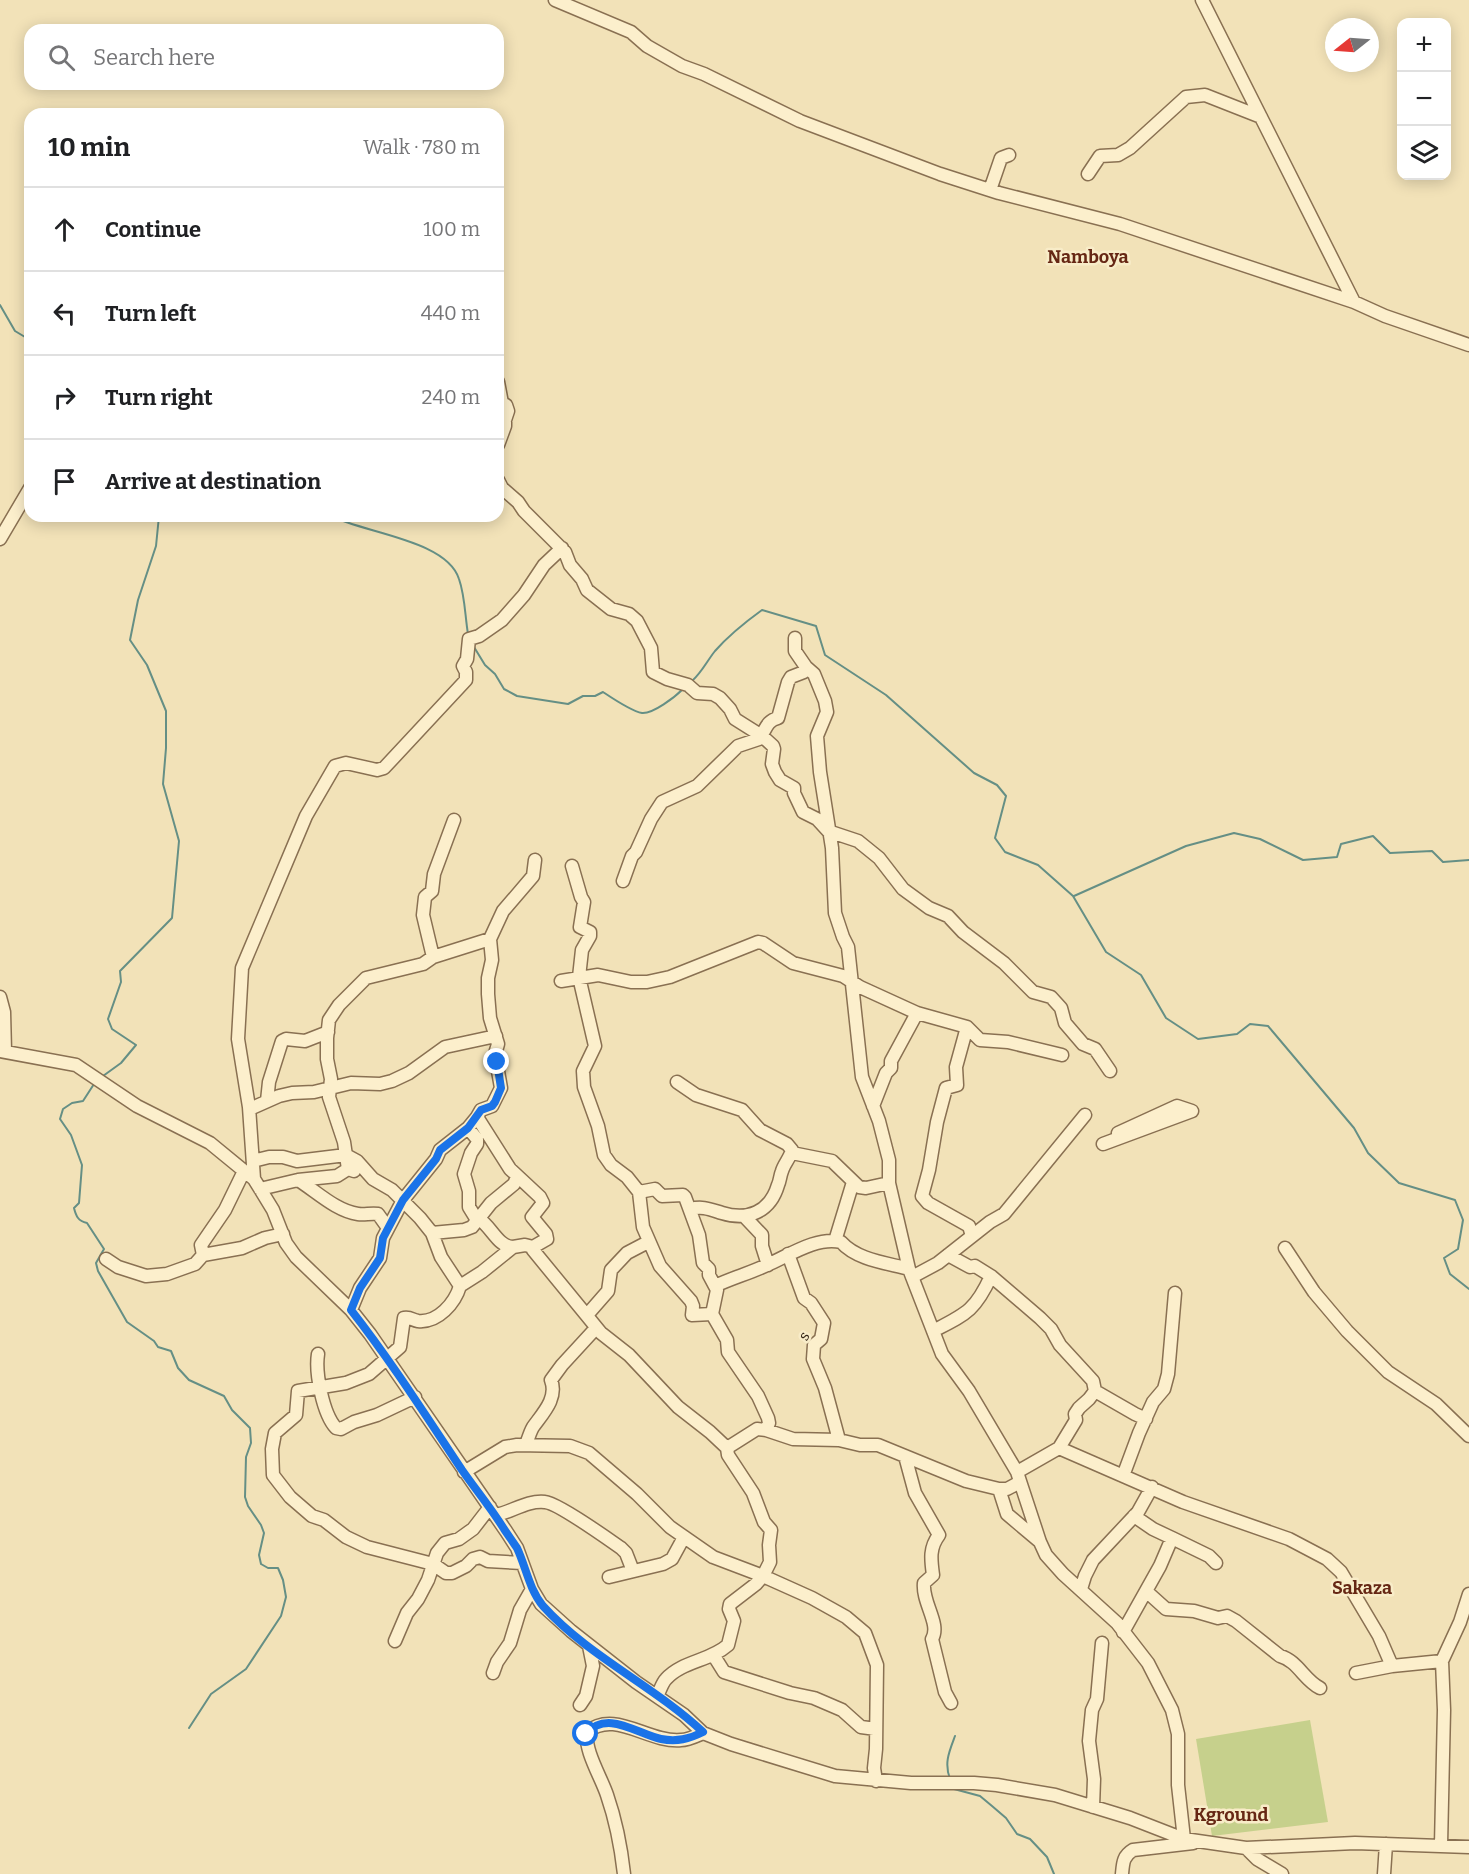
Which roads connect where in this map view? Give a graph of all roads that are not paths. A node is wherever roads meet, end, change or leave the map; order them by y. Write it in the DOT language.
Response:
graph roads {
  1 [pos="555,0"];
  2 [pos="1202,0"];
  3 [pos="1261,117"];
  4 [pos="1009,155"];
  5 [pos="1088,174"];
  6 [pos="990,190"];
  7 [pos="1354,302"];
  8 [pos="1469,345"];
  9 [pos="504,404"];
  10 [pos="504,425"];
  11 [pos="504,490"];
  12 [pos="24,498"];
  13 [pos="0,539"];
  14 [pos="562,548"];
  15 [pos="795,638"];
  16 [pos="806,667"];
  17 [pos="762,736"];
  18 [pos="454,820"];
  19 [pos="828,831"];
  20 [pos="535,860"];
  21 [pos="572,866"];
  22 [pos="623,881"];
  23 [pos="490,939"];
  24 [pos="433,957"];
  25 [pos="579,977"];
  26 [pos="561,981"];
  27 [pos="851,982"];
  28 [pos="0,997"];
  29 [pos="917,1013"];
  30 [pos="967,1027"];
  31 [pos="328,1032"];
  32 [pos="496,1036"];
  33 [pos="2,1051"];
  34 [pos="1062,1055"];
  35 [pos="1110,1071"];
  36 [pos="677,1082"];
  37 [pos="328,1090"];
  38 [pos="267,1101"];
  39 [pos="873,1106"];
  40 [pos="249,1107"];
  41 [pos="1085,1115"];
  42 [pos="477,1117"];
  43 [pos="468,1128"];
  44 [pos="1118,1133"];
  45 [pos="1103,1144"];
  46 [pos="792,1153"];
  47 [pos="346,1155"];
  48 [pos="253,1161"];
  49 [pos="348,1168"];
  50 [pos="244,1171"];
  51 [pos="367,1171"];
  52 [pos="517,1177"];
  53 [pos="298,1180"];
  54 [pos="853,1182"];
  55 [pos="889,1183"];
  56 [pos="257,1184"];
  57 [pos="639,1192"];
  58 [pos="403,1200"];
  59 [pos="690,1209"];
  60 [pos="744,1216"];
  61 [pos="478,1220"];
  62 [pos="388,1228"];
  63 [pos="432,1233"];
  64 [pos="283,1234"];
  65 [pos="972,1236"];
  66 [pos="835,1241"];
  67 [pos="648,1242"];
  68 [pos="513,1247"];
  69 [pos="533,1247"];
  70 [pos="1285,1248"];
  71 [pos="788,1254"];
  72 [pos="202,1255"];
  73 [pos="948,1255"];
  74 [pos="106,1259"];
  75 [pos="768,1265"];
  76 [pos="910,1273"];
  77 [pos="991,1276"];
  78 [pos="460,1286"];
  79 [pos="715,1286"];
  80 [pos="1176,1293"];
  81 [pos="351,1310"];
  82 [pos="712,1314"];
  83 [pos="587,1315"];
  84 [pos="596,1328"];
  85 [pos="933,1331"];
  86 [pos="318,1354"];
  87 [pos="388,1359"];
  88 [pos="321,1386"];
  89 [pos="1095,1391"];
  90 [pos="415,1397"];
  91 [pos="1146,1419"];
  92 [pos="766,1430"];
  93 [pos="1469,1436"];
  94 [pos="839,1440"];
  95 [pos="526,1445"];
  96 [pos="727,1448"];
  97 [pos="1059,1448"];
  98 [pos="905,1456"];
  99 [pos="464,1472"];
  100 [pos="1123,1476"];
  101 [pos="1018,1477"];
  102 [pos="1152,1487"];
  103 [pos="999,1490"];
  104 [pos="493,1511"];
  105 [pos="1134,1516"];
  106 [pos="684,1537"];
  107 [pos="1172,1538"];
  108 [pos="1040,1542"];
  109 [pos="522,1563"];
  110 [pos="1216,1563"];
  111 [pos="433,1564"];
  112 [pos="633,1571"];
  113 [pos="764,1576"];
  114 [pos="609,1577"];
  115 [pos="532,1589"];
  116 [pos="1081,1589"];
  117 [pos="1146,1591"];
  118 [pos="1469,1594"];
  119 [pos="1123,1632"];
  120 [pos="395,1641"];
  121 [pos="1102,1643"];
  122 [pos="589,1646"];
  123 [pos="714,1656"];
  124 [pos="1442,1661"];
  125 [pos="1392,1666"];
  126 [pos="493,1673"];
  127 [pos="1356,1673"];
  128 [pos="1320,1688"];
  129 [pos="657,1696"];
  130 [pos="951,1703"];
  131 [pos="580,1705"];
  132 [pos="876,1729"];
  133 [pos="703,1732"];
  134 [pos="876,1781"];
  135 [pos="1094,1806"];
  136 [pos="1184,1839"];
  137 [pos="1200,1842"];
  138 [pos="1386,1844"];
  139 [pos="1441,1845"];
  140 [pos="1469,1847"];
  141 [pos="1246,1848"];
  142 [pos="624,1874"];
  143 [pos="1122,1874"];
  144 [pos="1282,1874"];
  145 [pos="1384,1874"];
  1 -- 6 [label="street"];
  2 -- 3 [label="street"];
  3 -- 5 [label="street"];
  3 -- 7 [label="street"];
  4 -- 6 [label="street"];
  6 -- 7 [label="street"];
  7 -- 8 [label="street"];
  9 -- 10 [label="street"];
  11 -- 14 [label="street"];
  12 -- 13 [label="street"];
  14 -- 17 [label="street"];
  14 -- 40 [label="street"];
  15 -- 16 [label="street"];
  16 -- 17 [label="street"];
  16 -- 19 [label="street"];
  17 -- 19 [label="street"];
  17 -- 22 [label="street"];
  18 -- 24 [label="street"];
  19 -- 27 [label="street"];
  19 -- 35 [label="street"];
  20 -- 23 [label="street"];
  21 -- 25 [label="street"];
  23 -- 24 [label="street"];
  23 -- 32 [label="street"];
  24 -- 31 [label="street"];
  25 -- 26 [label="street"];
  25 -- 27 [label="street"];
  25 -- 57 [label="street"];
  27 -- 29 [label="street"];
  27 -- 39 [label="street"];
  28 -- 33 [label="street"];
  29 -- 30 [label="street"];
  29 -- 39 [label="street"];
  30 -- 34 [label="street"];
  30 -- 65 [label="street"];
  31 -- 37 [label="street"];
  31 -- 38 [label="street"];
  32 -- 37 [label="street"];
  32 -- 42 [label="street"];
  33 -- 50 [label="street"];
  36 -- 46 [label="street"];
  37 -- 38 [label="street"];
  37 -- 47 [label="street"];
  38 -- 40 [label="street"];
  39 -- 55 [label="street"];
  40 -- 48 [label="street"];
  41 -- 65 [label="street"];
  42 -- 43 [label="street"];
  42 -- 52 [label="street"];
  43 -- 58 [label="street"];
  43 -- 61 [label="street"];
  44 -- 45 [label="street"];
  46 -- 54 [label="street"];
  46 -- 60 [label="street"];
  47 -- 48 [label="street"];
  47 -- 49 [label="street"];
  47 -- 51 [label="street"];
  48 -- 56 [label="street"];
  49 -- 51 [label="street"];
  49 -- 53 [label="street"];
  50 -- 56 [label="street"];
  50 -- 72 [label="street"];
  51 -- 58 [label="street"];
  52 -- 61 [label="street"];
  52 -- 69 [label="street"];
  53 -- 56 [label="street"];
  53 -- 62 [label="street"];
  54 -- 55 [label="street"];
  54 -- 66 [label="street"];
  55 -- 76 [label="street"];
  56 -- 64 [label="street"];
  57 -- 59 [label="street"];
  57 -- 67 [label="street"];
  58 -- 62 [label="street"];
  58 -- 63 [label="street"];
  59 -- 60 [label="street"];
  59 -- 79 [label="street"];
  60 -- 75 [label="street"];
  61 -- 63 [label="street"];
  61 -- 68 [label="street"];
  62 -- 81 [label="street"];
  63 -- 78 [label="street"];
  64 -- 72 [label="street"];
  64 -- 81 [label="street"];
  65 -- 73 [label="street"];
  66 -- 71 [label="street"];
  66 -- 76 [label="street"];
  67 -- 82 [label="street"];
  67 -- 83 [label="street"];
  68 -- 69 [label="street"];
  68 -- 78 [label="street"];
  69 -- 83 [label="street"];
  70 -- 93 [label="street"];
  71 -- 75 [label="street"];
  71 -- 94 [label="street, s"];
  72 -- 74 [label="street"];
  73 -- 76 [label="street"];
  73 -- 77 [label="street"];
  75 -- 79 [label="street"];
  76 -- 85 [label="street"];
  77 -- 85 [label="street"];
  77 -- 89 [label="street"];
  78 -- 87 [label="street"];
  79 -- 82 [label="street"];
  80 -- 91 [label="street"];
  81 -- 87 [label="street"];
  82 -- 92 [label="street"];
  83 -- 84 [label="street"];
  84 -- 95 [label="street"];
  84 -- 96 [label="street"];
  85 -- 101 [label="street"];
  86 -- 88 [label="street"];
  87 -- 88 [label="street"];
  87 -- 90 [label="street"];
  88 -- 90 [label="street"];
  88 -- 111 [label="street"];
  89 -- 91 [label="street"];
  89 -- 97 [label="street"];
  90 -- 99 [label="street"];
  91 -- 100 [label="street"];
  92 -- 94 [label="street"];
  92 -- 96 [label="street"];
  94 -- 98 [label="street"];
  95 -- 99 [label="street"];
  95 -- 106 [label="street"];
  96 -- 113 [label="street"];
  97 -- 100 [label="street"];
  97 -- 101 [label="street"];
  98 -- 103 [label="street"];
  98 -- 130 [label="street"];
  99 -- 104 [label="street"];
  100 -- 102 [label="street"];
  101 -- 103 [label="street"];
  101 -- 108 [label="street"];
  102 -- 105 [label="street"];
  102 -- 125 [label="street"];
  103 -- 108 [label="street"];
  104 -- 109 [label="street"];
  104 -- 111 [label="street"];
  104 -- 112 [label="street"];
  105 -- 107 [label="street"];
  105 -- 116 [label="street"];
  106 -- 112 [label="street"];
  106 -- 113 [label="street"];
  107 -- 110 [label="street"];
  107 -- 117 [label="street"];
  108 -- 116 [label="street"];
  109 -- 111 [label="street"];
  109 -- 115 [label="street"];
  111 -- 120 [label="street"];
  112 -- 114 [label="street"];
  113 -- 123 [label="street"];
  113 -- 132 [label="street"];
  115 -- 122 [label="street"];
  115 -- 126 [label="street"];
  116 -- 119 [label="street"];
  117 -- 119 [label="street"];
  117 -- 128 [label="street"];
  118 -- 124 [label="street"];
  119 -- 136 [label="street"];
  121 -- 135 [label="street"];
  122 -- 129 [label="street"];
  122 -- 131 [label="street"];
  123 -- 129 [label="street"];
  123 -- 132 [label="street"];
  124 -- 125 [label="street"];
  124 -- 139 [label="street"];
  125 -- 127 [label="street"];
  129 -- 133 [label="street"];
  132 -- 134 [label="street"];
  133 -- 134 [label="street"];
  133 -- 142 [label="street"];
  134 -- 135 [label="street"];
  135 -- 136 [label="street"];
  136 -- 137 [label="street"];
  137 -- 141 [label="street"];
  137 -- 143 [label="street"];
  138 -- 139 [label="street"];
  138 -- 141 [label="street"];
  138 -- 145 [label="street"];
  139 -- 140 [label="street"];
  141 -- 144 [label="street"];
}
